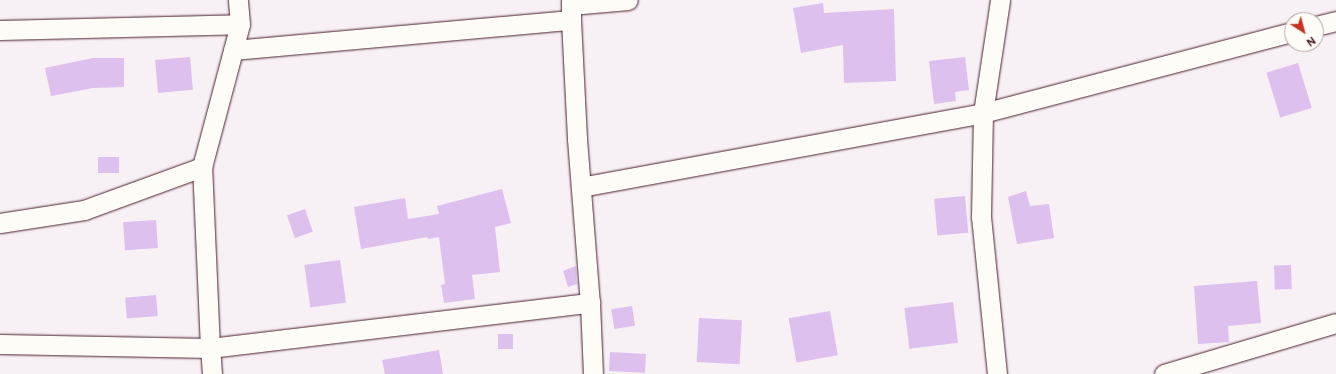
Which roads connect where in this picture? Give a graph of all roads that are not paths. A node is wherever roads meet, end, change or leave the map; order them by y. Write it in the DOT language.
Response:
graph roads {
  1 [pos="238,0"];
  2 [pos="628,0"];
  3 [pos="1000,0"];
  4 [pos="571,8"];
  5 [pos="1336,21"];
  6 [pos="240,24"];
  7 [pos="1324,24"];
  8 [pos="0,30"];
  9 [pos="1284,34"];
  10 [pos="233,50"];
  11 [pos="983,113"];
  12 [pos="202,167"];
  13 [pos="581,187"];
  14 [pos="0,223"];
  15 [pos="590,303"];
  16 [pos="1336,323"];
  17 [pos="0,344"];
  18 [pos="210,348"];
  19 [pos="212,374"];
  20 [pos="593,374"];
  21 [pos="996,374"];
  22 [pos="1164,374"];
  1 -- 6 [label="street"];
  2 -- 4 [label="street"];
  3 -- 11 [label="street"];
  4 -- 10 [label="street"];
  4 -- 13 [label="street"];
  5 -- 7 [label="street"];
  6 -- 8 [label="street"];
  6 -- 10 [label="street"];
  9 -- 11 [label="street"];
  10 -- 12 [label="street"];
  11 -- 13 [label="street"];
  11 -- 21 [label="street"];
  12 -- 14 [label="street"];
  12 -- 18 [label="street"];
  13 -- 15 [label="street"];
  15 -- 18 [label="street"];
  15 -- 20 [label="street"];
  16 -- 22 [label="street"];
  17 -- 18 [label="street"];
  18 -- 19 [label="street"];
}
